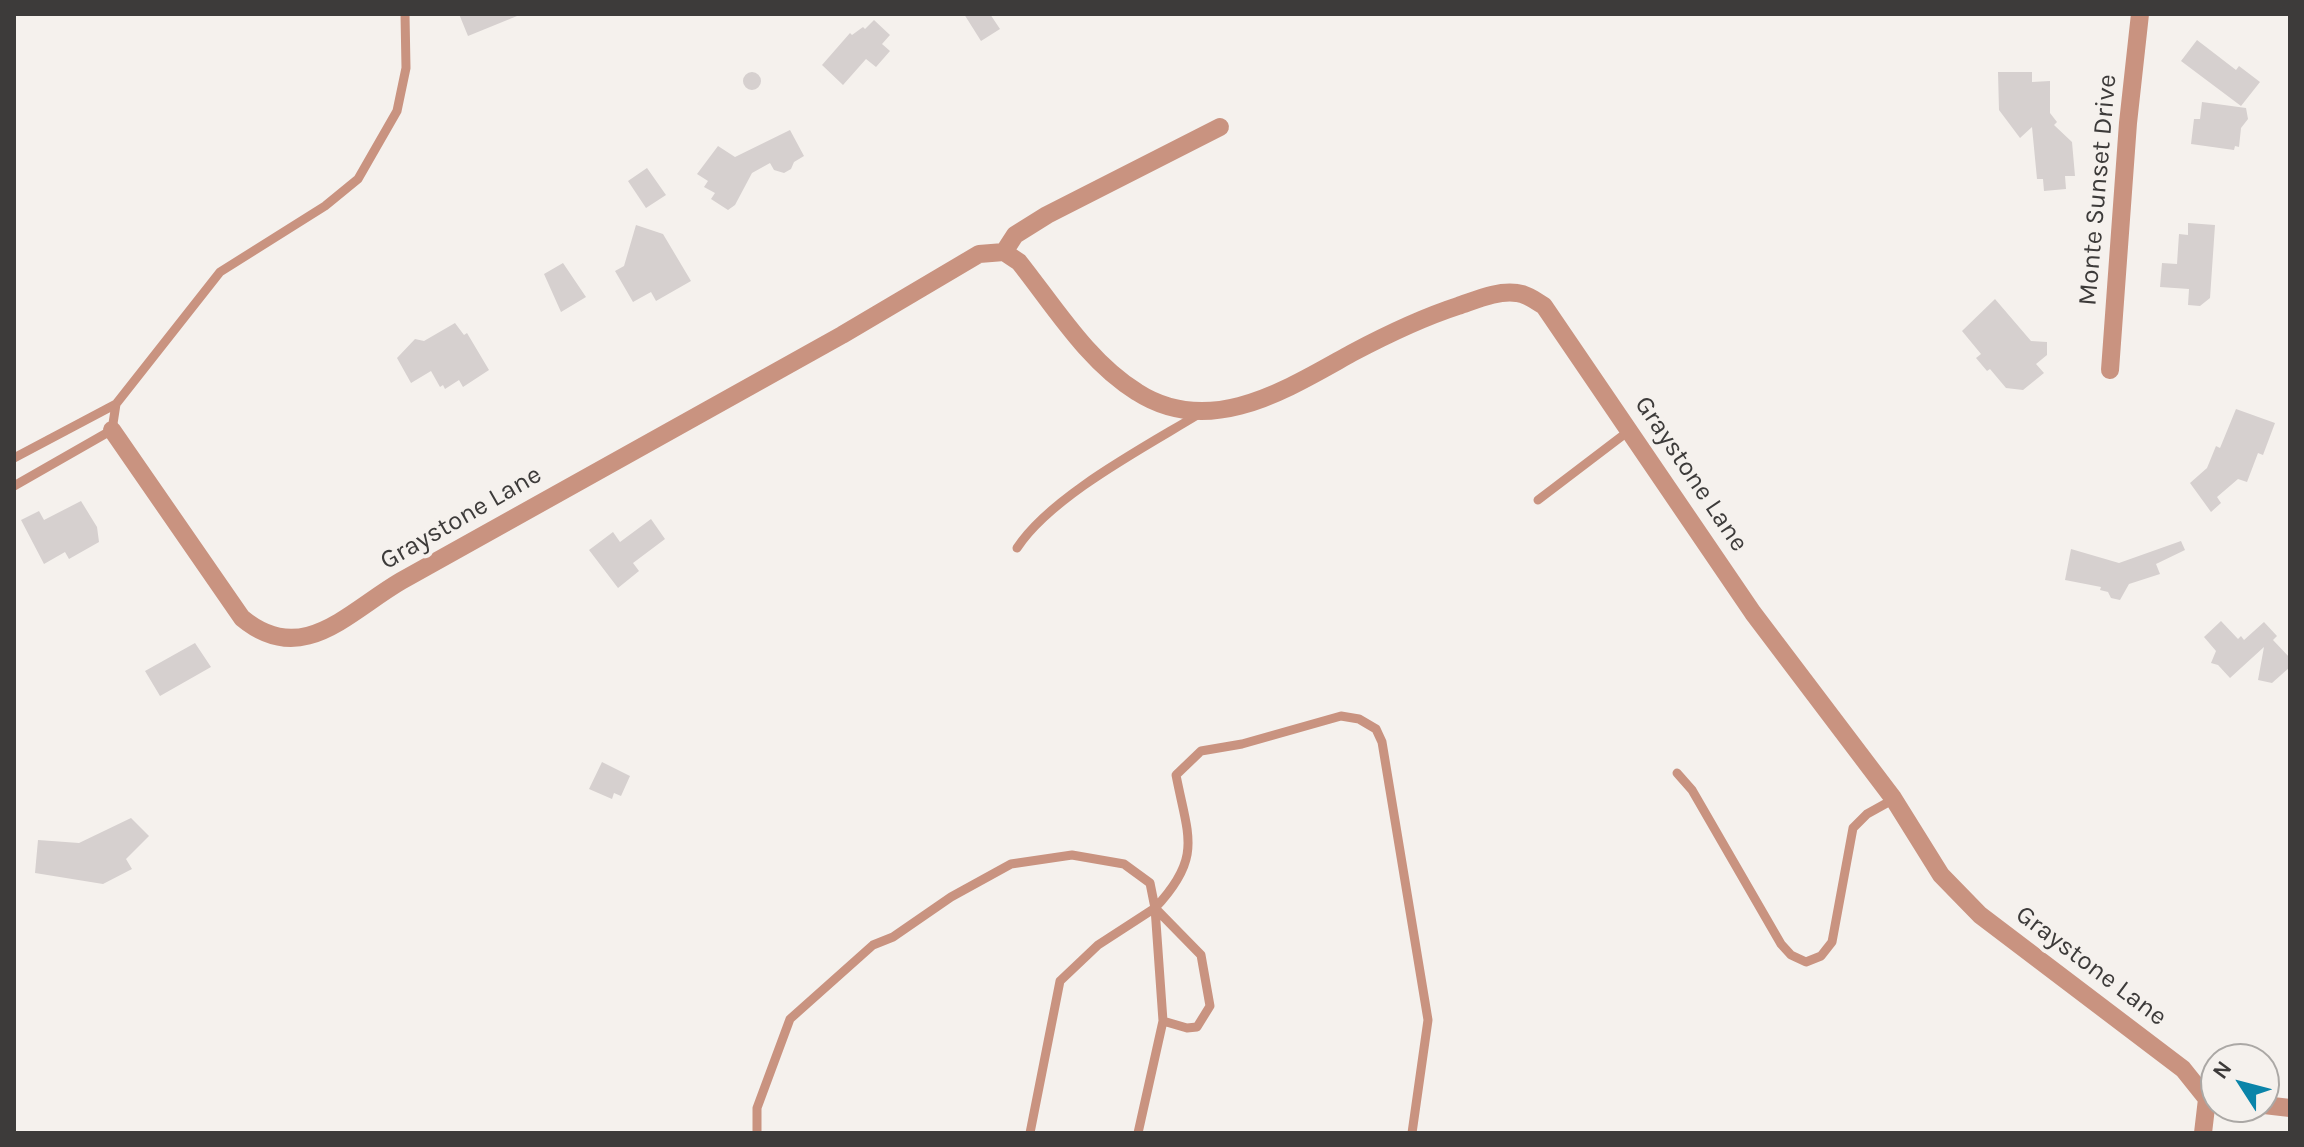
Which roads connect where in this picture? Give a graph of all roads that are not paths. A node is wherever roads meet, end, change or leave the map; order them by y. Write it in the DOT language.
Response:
graph roads {
  1 [pos="405,14"];
  2 [pos="2140,14"];
  3 [pos="1220,127"];
  4 [pos="1004,252"];
  5 [pos="2110,370"];
  6 [pos="116,404"];
  7 [pos="1202,412"];
  8 [pos="112,430"];
  9 [pos="1630,430"];
  10 [pos="14,458"];
  11 [pos="14,486"];
  12 [pos="1538,500"];
  13 [pos="1017,548"];
  14 [pos="1677,773"];
  15 [pos="1894,799"];
  16 [pos="1155,908"];
  17 [pos="1163,1021"];
  18 [pos="2200,1088"];
  19 [pos="757,1133"];
  20 [pos="1030,1133"];
  21 [pos="1138,1133"];
  22 [pos="1412,1133"];
  1 -- 6 [label="lane"];
  2 -- 5 [label="street, Monte Sunset Drive"];
  3 -- 4 [label="street"];
  4 -- 7 [label="street, Graystone Lane"];
  4 -- 8 [label="street, Graystone Lane"];
  6 -- 8 [label="lane"];
  6 -- 10 [label="lane"];
  7 -- 9 [label="street, Graystone Lane"];
  7 -- 13 [label="lane"];
  8 -- 11 [label="lane"];
  9 -- 12 [label="lane"];
  9 -- 15 [label="street, Graystone Lane"];
  14 -- 15 [label="lane"];
  15 -- 18 [label="street, Graystone Lane"];
  16 -- 17 [label="lane"];
  16 -- 17 [label="lane"];
  16 -- 19 [label="lane"];
  16 -- 20 [label="lane"];
  16 -- 22 [label="lane"];
  17 -- 21 [label="lane"];
}
